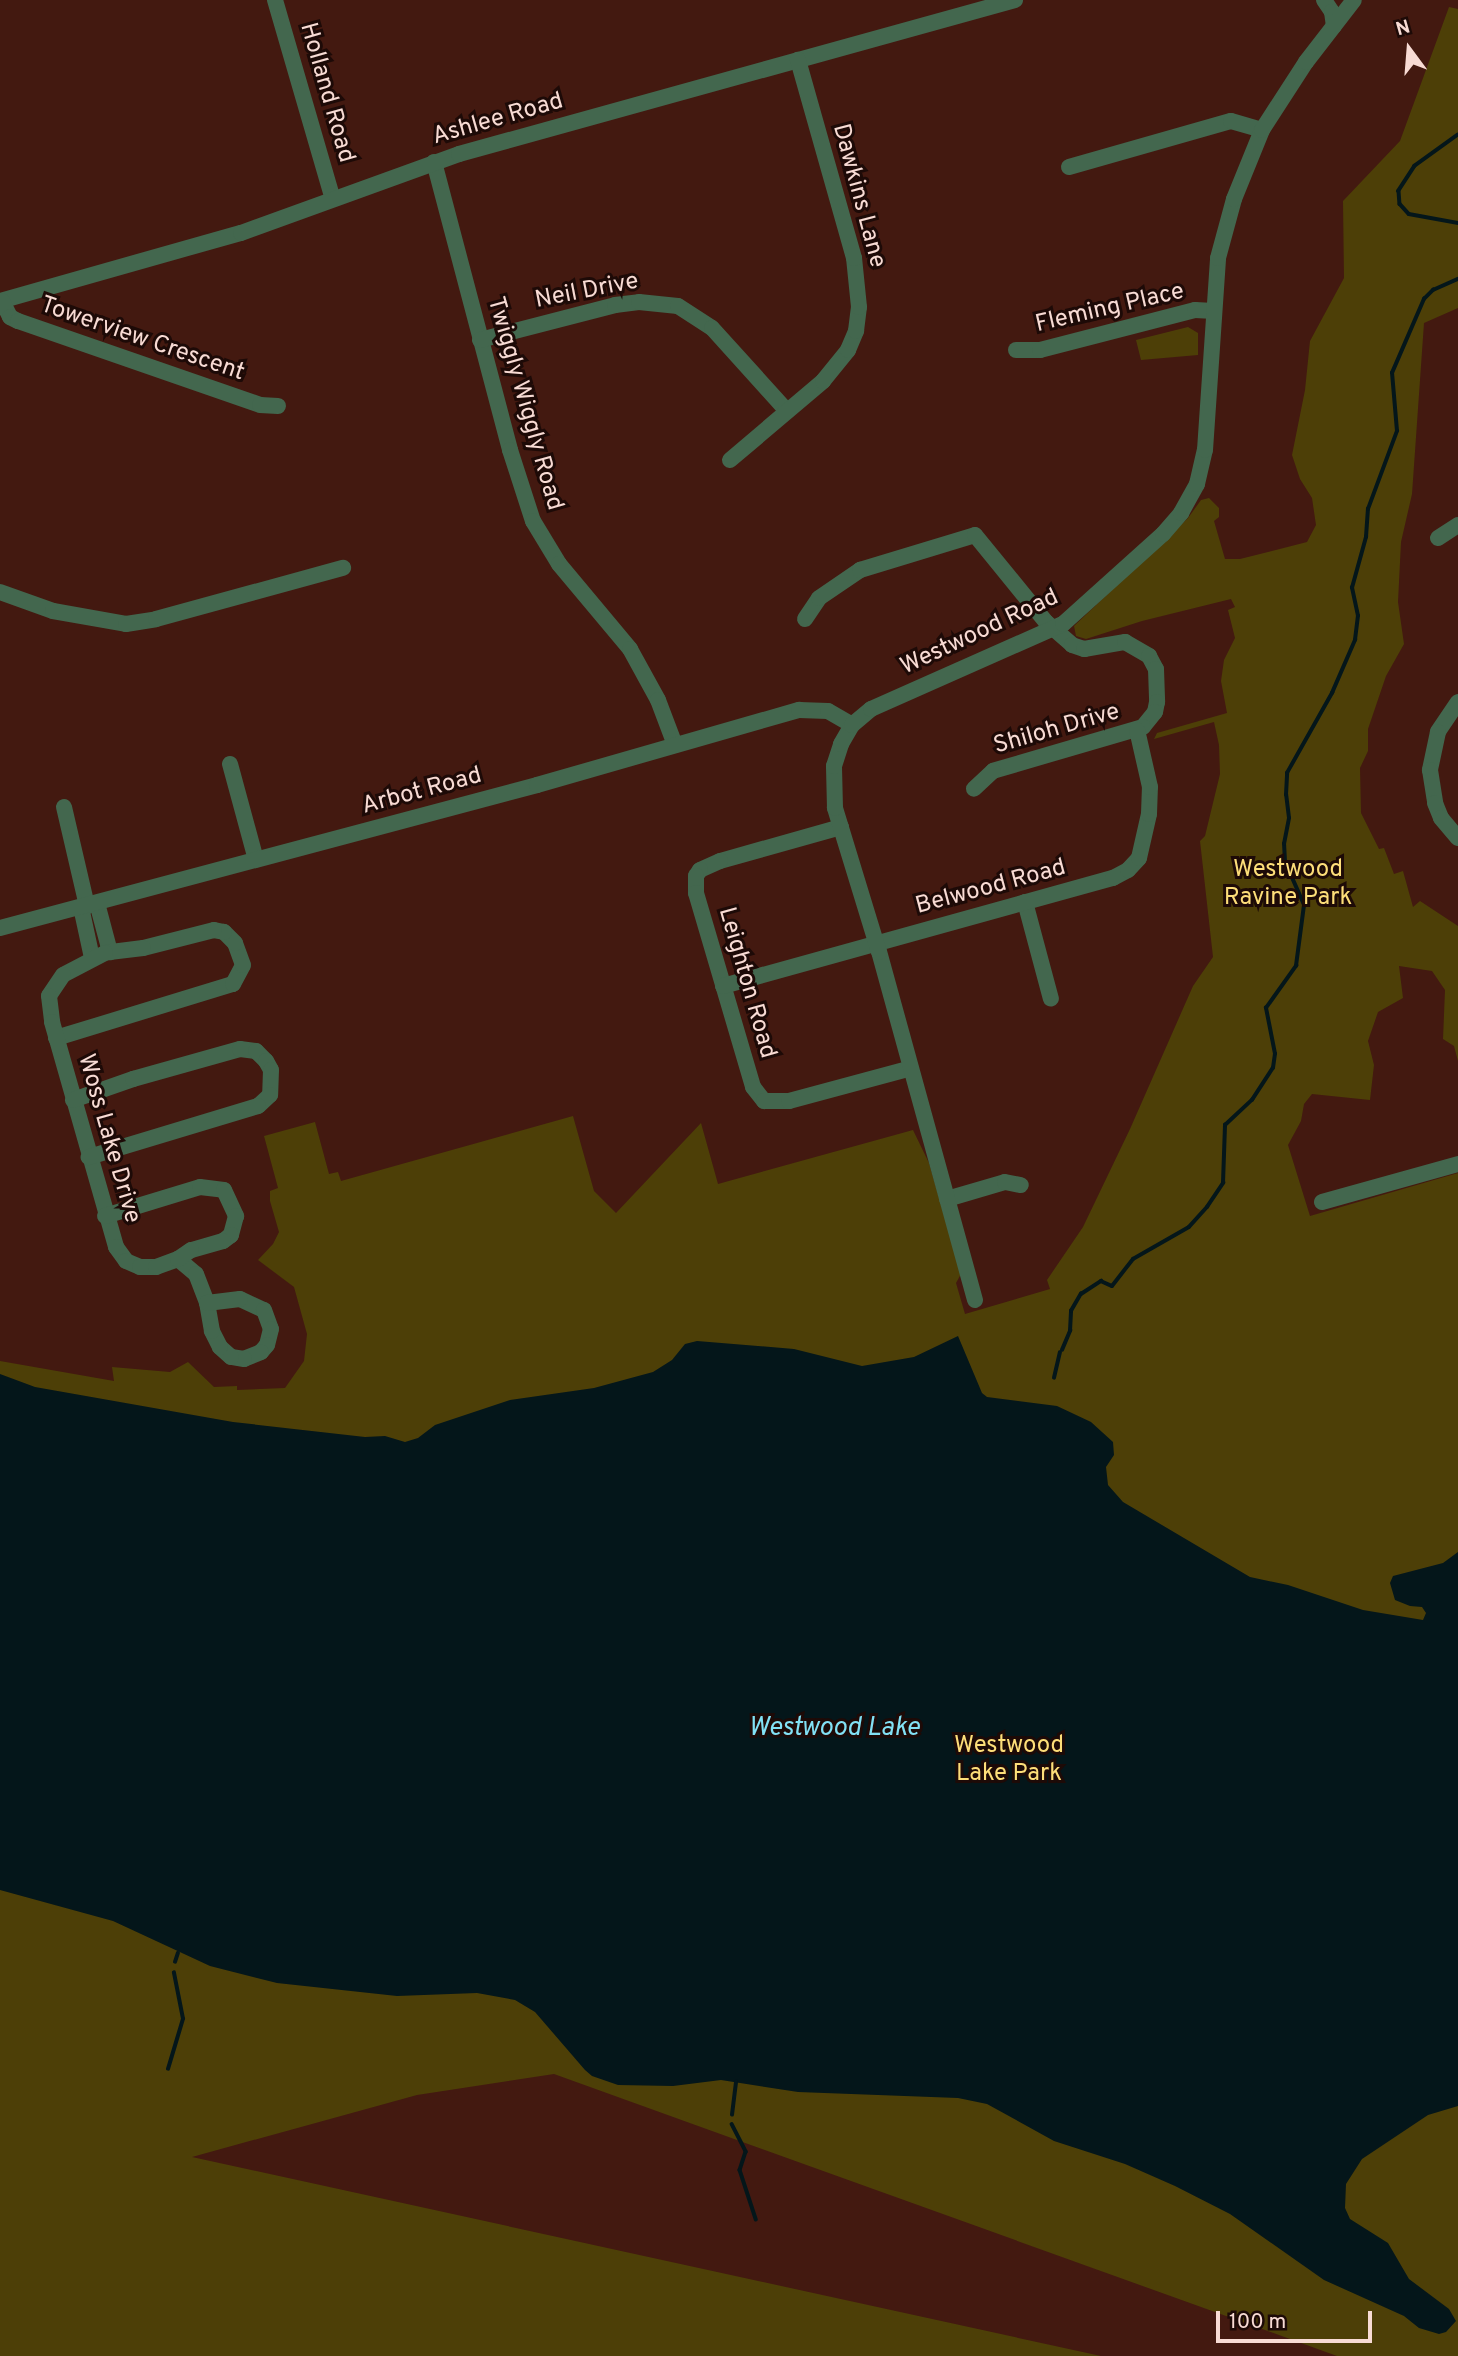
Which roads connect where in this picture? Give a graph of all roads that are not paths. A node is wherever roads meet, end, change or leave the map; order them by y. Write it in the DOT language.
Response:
graph roads {
  1 [pos="275,0"];
  2 [pos="1015,0"];
  3 [pos="1324,0"];
  4 [pos="1354,0"];
  5 [pos="1334,26"];
  6 [pos="798,60"];
  7 [pos="1262,131"];
  8 [pos="434,162"];
  9 [pos="1069,167"];
  10 [pos="333,199"];
  11 [pos="1,301"];
  12 [pos="1214,311"];
  13 [pos="480,340"];
  14 [pos="1016,351"];
  15 [pos="278,406"];
  16 [pos="787,411"];
  17 [pos="730,460"];
  18 [pos="1458,525"];
  19 [pos="1438,538"];
  20 [pos="343,568"];
  21 [pos="0,592"];
  22 [pos="805,619"];
  23 [pos="1055,629"];
  24 [pos="1458,702"];
  25 [pos="852,725"];
  26 [pos="1137,730"];
  27 [pos="675,746"];
  28 [pos="230,764"];
  29 [pos="974,789"];
  30 [pos="64,807"];
  31 [pos="841,827"];
  32 [pos="1458,838"];
  33 [pos="256,860"];
  34 [pos="1025,902"];
  35 [pos="88,905"];
  36 [pos="0,928"];
  37 [pos="876,944"];
  38 [pos="110,952"];
  39 [pos="92,958"];
  40 [pos="723,986"];
  41 [pos="1051,999"];
  42 [pos="56,1038"];
  43 [pos="911,1068"];
  44 [pos="73,1100"];
  45 [pos="89,1157"];
  46 [pos="1458,1164"];
  47 [pos="1021,1185"];
  48 [pos="947,1199"];
  49 [pos="1322,1202"];
  50 [pos="105,1216"];
  51 [pos="178,1259"];
  52 [pos="975,1300"];
  53 [pos="207,1303"];
  1 -- 10 [label="street, Holland Road"];
  2 -- 6 [label="street, Ashlee Road"];
  3 -- 5 [label="street"];
  4 -- 5 [label="street, Westwood Road"];
  5 -- 7 [label="street, Westwood Road"];
  6 -- 8 [label="street, Ashlee Road"];
  6 -- 16 [label="street, Dawkins Lane"];
  7 -- 9 [label="street"];
  7 -- 12 [label="street, Westwood Road"];
  8 -- 10 [label="street, Ashlee Road"];
  8 -- 13 [label="street, Twiggly Wiggly Road"];
  10 -- 11 [label="street, Ashlee Road"];
  11 -- 15 [label="street, Towerview Crescent"];
  12 -- 14 [label="street, Fleming Place"];
  12 -- 23 [label="street, Westwood Road"];
  13 -- 16 [label="street, Neil Drive"];
  13 -- 27 [label="street, Twiggly Wiggly Road"];
  16 -- 17 [label="street, Dawkins Lane"];
  18 -- 19 [label="street"];
  20 -- 21 [label="street"];
  22 -- 23 [label="street, Shiloh Drive"];
  23 -- 25 [label="street, Westwood Road"];
  23 -- 26 [label="street, Shiloh Drive"];
  24 -- 32 [label="street"];
  25 -- 27 [label="street, Arbot Road"];
  25 -- 31 [label="street, Westwood Road"];
  26 -- 29 [label="street, Shiloh Drive"];
  26 -- 34 [label="street, Belwood Road"];
  27 -- 33 [label="street, Arbot Road"];
  28 -- 33 [label="street"];
  30 -- 35 [label="street"];
  31 -- 37 [label="street, Westwood Road"];
  31 -- 40 [label="street, Leighton Road"];
  33 -- 35 [label="street, Arbot Road"];
  34 -- 37 [label="street, Belwood Road"];
  34 -- 41 [label="street"];
  35 -- 36 [label="street, Arbot Road"];
  35 -- 38 [label="street"];
  35 -- 39 [label="street"];
  37 -- 40 [label="street, Belwood Road"];
  37 -- 43 [label="street, Westwood Road"];
  38 -- 39 [label="street, Woss Lake Drive"];
  38 -- 42 [label="street, Woss Lake Drive"];
  39 -- 42 [label="street, Woss Lake Drive"];
  40 -- 43 [label="street, Leighton Road"];
  42 -- 44 [label="street, Woss Lake Drive"];
  43 -- 48 [label="street, Westwood Road"];
  44 -- 45 [label="street, Woss Lake Drive"];
  44 -- 45 [label="street"];
  45 -- 50 [label="street, Woss Lake Drive"];
  46 -- 49 [label="street"];
  47 -- 48 [label="street"];
  48 -- 52 [label="street, Westwood Road"];
  50 -- 51 [label="street, Woss Lake Drive"];
  50 -- 51 [label="street"];
  51 -- 53 [label="street"];
  53 -- 53 [label="street"];
}
